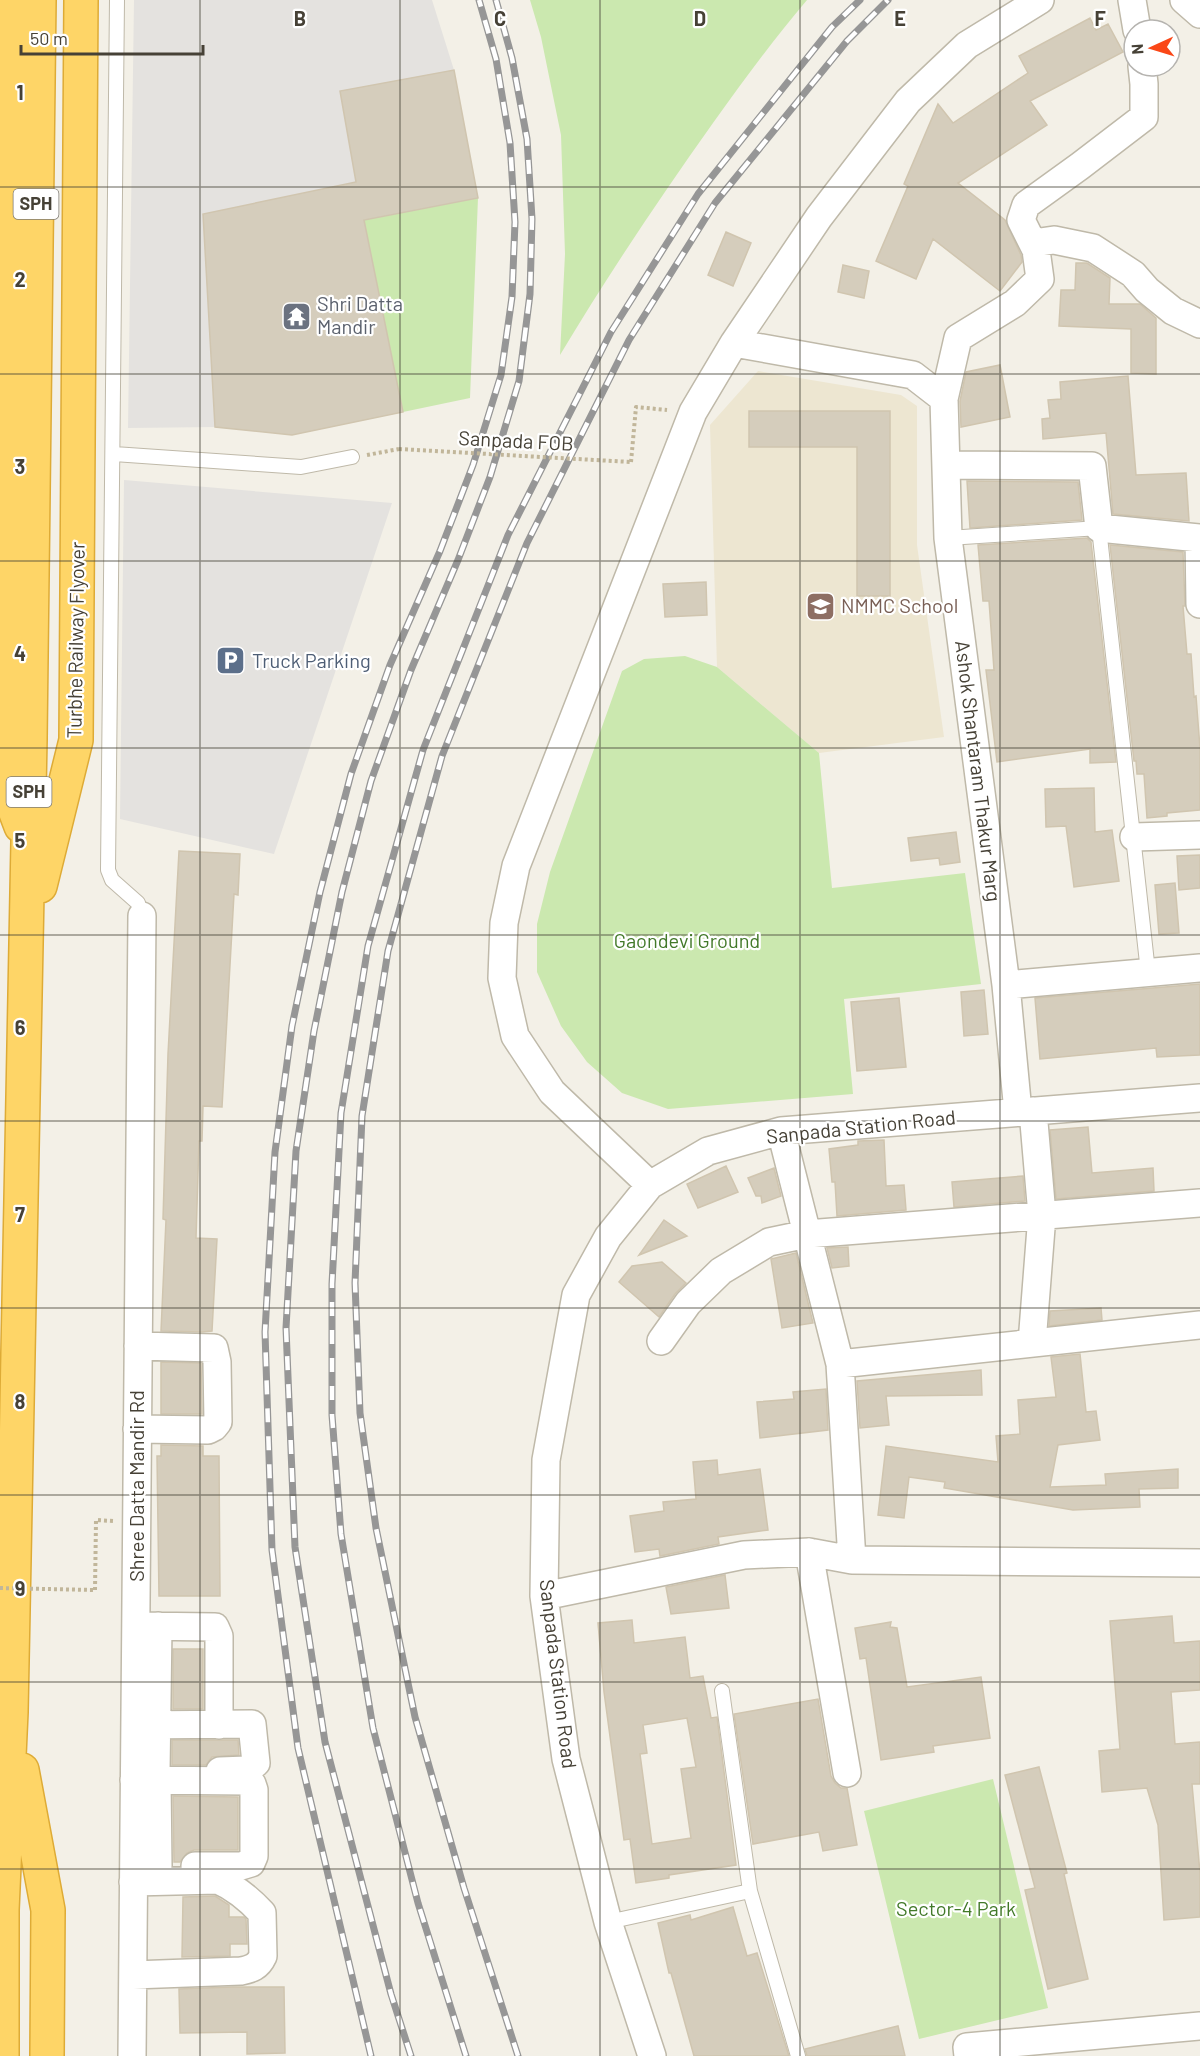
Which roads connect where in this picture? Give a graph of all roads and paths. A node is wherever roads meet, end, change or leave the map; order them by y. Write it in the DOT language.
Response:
graph roads {
  1 [pos="15,0"];
  2 [pos="39,0"];
  3 [pos="81,0"];
  4 [pos="117,0"];
  5 [pos="1040,0"];
  6 [pos="1132,0"];
  7 [pos="1184,0"];
  8 [pos="1200,14"];
  9 [pos="1135,18"];
  10 [pos="1143,78"];
  11 [pos="1033,243"];
  12 [pos="1200,324"];
  13 [pos="734,343"];
  14 [pos="944,399"];
  15 [pos="636,407"];
  16 [pos="114,454"];
  17 [pos="352,457"];
  18 [pos="946,465"];
  19 [pos="1099,528"];
  20 [pos="948,538"];
  21 [pos="1200,605"];
  22 [pos="1200,835"];
  23 [pos="1134,837"];
  24 [pos="28,844"];
  25 [pos="142,916"];
  26 [pos="26,943"];
  27 [pos="1200,968"];
  28 [pos="1148,972"];
  29 [pos="1006,985"];
  30 [pos="1200,1098"];
  31 [pos="1025,1112"];
  32 [pos="781,1131"];
  33 [pos="650,1185"];
  34 [pos="1200,1203"];
  35 [pos="1042,1215"];
  36 [pos="807,1234"];
  37 [pos="1200,1325"];
  38 [pos="661,1341"];
  39 [pos="1032,1343"];
  40 [pos="138,1346"];
  41 [pos="840,1364"];
  42 [pos="137,1429"];
  43 [pos="96,1520"];
  44 [pos="809,1552"];
  45 [pos="852,1560"];
  46 [pos="1200,1563"];
  47 [pos="0,1588"];
  48 [pos="544,1596"];
  49 [pos="147,1626"];
  50 [pos="722,1691"];
  51 [pos="11,1712"];
  52 [pos="146,1725"];
  53 [pos="219,1725"];
  54 [pos="847,1773"];
  55 [pos="146,1776"];
  56 [pos="142,1872"];
  57 [pos="750,1891"];
  58 [pos="608,1922"];
  59 [pos="133,1975"];
  60 [pos="1200,2026"];
  61 [pos="2,2056"];
  62 [pos="47,2056"];
  63 [pos="132,2056"];
  64 [pos="652,2056"];
  65 [pos="798,2056"];
  66 [pos="968,2056"];
  1 -- 24 [label="highway"];
  2 -- 24 [label="highway, SPH"];
  3 -- 26 [label="highway, Turbhe Railway Flyover"];
  4 -- 16 [label="lane"];
  5 -- 13 [label="street"];
  6 -- 9 [label="street"];
  7 -- 8 [label="street"];
  10 -- 11 [label="street"];
  11 -- 12 [label="street"];
  11 -- 14 [label="street, Ashok Shantaram Thakur Marg"];
  13 -- 14 [label="street"];
  13 -- 33 [label="street"];
  14 -- 18 [label="street, Ashok Shantaram Thakur Marg"];
  15 -- 17 [label="path, Sanpada FOB, bridge"];
  16 -- 17 [label="lane"];
  16 -- 25 [label="lane"];
  18 -- 19 [label="street"];
  18 -- 20 [label="street, Ashok Shantaram Thakur Marg"];
  19 -- 20 [label="lane"];
  19 -- 21 [label="street"];
  19 -- 23 [label="lane"];
  20 -- 29 [label="street, Ashok Shantaram Thakur Marg"];
  22 -- 23 [label="street"];
  23 -- 28 [label="lane"];
  24 -- 26 [label="highway, SPH"];
  25 -- 40 [label="street, Shree Datta Mandir Rd"];
  26 -- 51 [label="highway, SPH"];
  27 -- 28 [label="street"];
  28 -- 29 [label="street"];
  29 -- 31 [label="street, Ashok Shantaram Thakur Marg"];
  30 -- 31 [label="street, Sanpada Station Road"];
  31 -- 32 [label="street, Sanpada Station Road"];
  31 -- 35 [label="street, Ashok Shantaram Thakur Marg"];
  32 -- 33 [label="street, Sanpada Station Road"];
  32 -- 36 [label="street"];
  33 -- 48 [label="street, Sanpada Station Road"];
  34 -- 35 [label="street"];
  35 -- 36 [label="street"];
  35 -- 39 [label="street, Ashok Shantaram Thakur Marg"];
  36 -- 38 [label="street"];
  36 -- 41 [label="street"];
  37 -- 39 [label="street"];
  39 -- 41 [label="street"];
  40 -- 42 [label="street, Shree Datta Mandir Rd"];
  40 -- 42 [label="street"];
  41 -- 45 [label="street"];
  42 -- 49 [label="street, Shree Datta Mandir Rd"];
  43 -- 47 [label="path, bridge"];
  44 -- 45 [label="street"];
  44 -- 48 [label="street"];
  44 -- 54 [label="street"];
  45 -- 46 [label="street"];
  48 -- 58 [label="street, Sanpada Station Road"];
  49 -- 52 [label="street, Shree Datta Mandir Rd"];
  49 -- 53 [label="street"];
  50 -- 57 [label="lane"];
  51 -- 61 [label="highway, SPH"];
  51 -- 62 [label="highway"];
  52 -- 53 [label="street"];
  52 -- 55 [label="street, Shree Datta Mandir Rd"];
  53 -- 55 [label="street"];
  55 -- 56 [label="street, Shree Datta Mandir Rd"];
  55 -- 56 [label="street"];
  56 -- 59 [label="street, Shree Datta Mandir Rd"];
  56 -- 59 [label="street"];
  57 -- 58 [label="lane"];
  57 -- 65 [label="lane"];
  58 -- 64 [label="street, Sanpada Station Road"];
  59 -- 63 [label="street, Shree Datta Mandir Rd"];
  60 -- 66 [label="street"];
}
